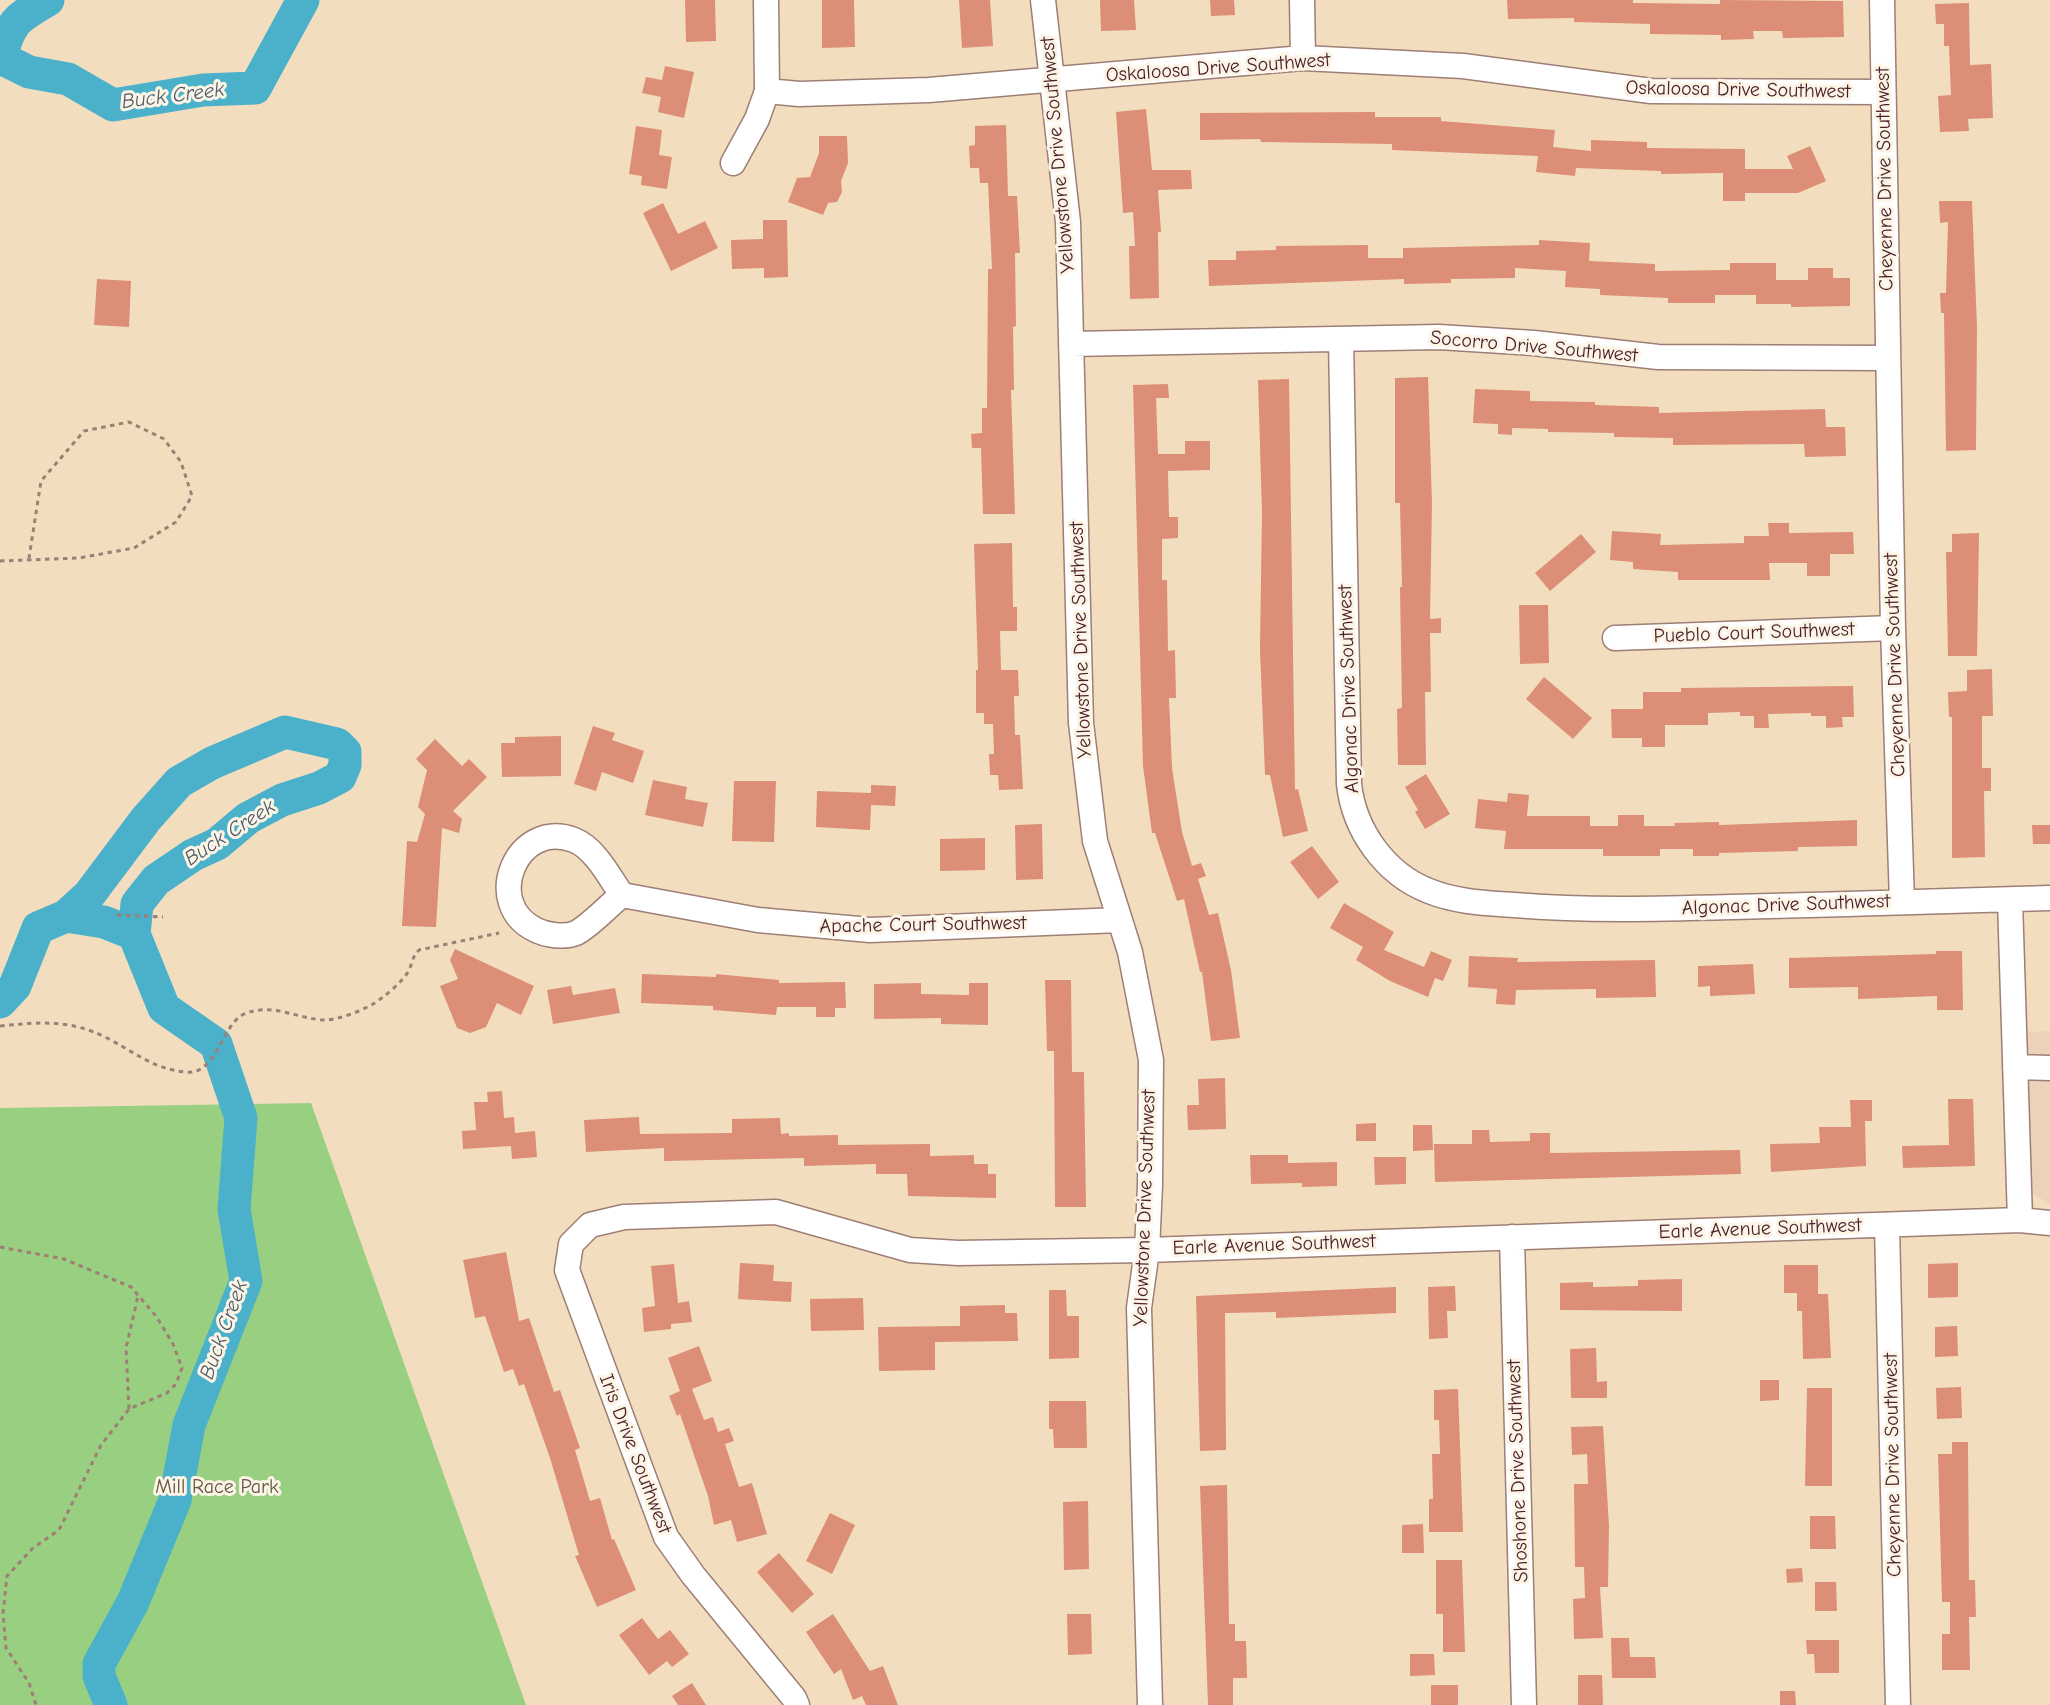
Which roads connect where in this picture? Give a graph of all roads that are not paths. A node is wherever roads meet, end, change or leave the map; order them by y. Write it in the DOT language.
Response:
graph roads {
  1 [pos="766,0"];
  2 [pos="1043,0"];
  3 [pos="1302,0"];
  4 [pos="1882,0"];
  5 [pos="1303,58"];
  6 [pos="1051,80"];
  7 [pos="768,91"];
  8 [pos="1883,92"];
  9 [pos="733,162"];
  10 [pos="1341,339"];
  11 [pos="1071,344"];
  12 [pos="1888,358"];
  13 [pos="1893,628"];
  14 [pos="1615,638"];
  15 [pos="622,895"];
  16 [pos="2050,898"];
  17 [pos="2010,900"];
  18 [pos="1902,902"];
  19 [pos="1120,920"];
  20 [pos="2015,1067"];
  21 [pos="2050,1068"];
  22 [pos="2020,1220"];
  23 [pos="2050,1223"];
  24 [pos="1887,1225"];
  25 [pos="1512,1237"];
  26 [pos="1147,1250"];
  27 [pos="579,1306"];
  28 [pos="797,1705"];
  29 [pos="1150,1705"];
  30 [pos="1524,1705"];
  31 [pos="1899,1705"];
  1 -- 7 [label="street"];
  2 -- 6 [label="street, Yellowstone Drive Southwest"];
  3 -- 5 [label="street"];
  4 -- 8 [label="street, Cheyenne Drive Southwest"];
  5 -- 6 [label="street, Oskaloosa Drive Southwest"];
  5 -- 8 [label="street, Oskaloosa Drive Southwest"];
  6 -- 7 [label="street, Oskaloosa Drive Southwest"];
  6 -- 11 [label="street, Yellowstone Drive Southwest"];
  7 -- 9 [label="street"];
  8 -- 12 [label="street, Cheyenne Drive Southwest"];
  10 -- 11 [label="street, Socorro Drive Southwest"];
  10 -- 12 [label="street, Socorro Drive Southwest"];
  10 -- 18 [label="street, Algonac Drive Southwest"];
  11 -- 19 [label="street, Yellowstone Drive Southwest"];
  12 -- 13 [label="street, Cheyenne Drive Southwest"];
  13 -- 14 [label="street, Pueblo Court Southwest"];
  13 -- 18 [label="street, Cheyenne Drive Southwest"];
  15 -- 15 [label="street"];
  15 -- 19 [label="street, Apache Court Southwest"];
  16 -- 17 [label="street"];
  17 -- 18 [label="street"];
  17 -- 20 [label="street"];
  19 -- 26 [label="street, Yellowstone Drive Southwest"];
  20 -- 21 [label="street"];
  20 -- 22 [label="street"];
  22 -- 23 [label="street, Earle Avenue Southwest"];
  22 -- 24 [label="street, Earle Avenue Southwest"];
  24 -- 25 [label="street, Earle Avenue Southwest"];
  24 -- 31 [label="street, Cheyenne Drive Southwest"];
  25 -- 26 [label="street, Earle Avenue Southwest"];
  25 -- 30 [label="street, Shoshone Drive Southwest"];
  26 -- 27 [label="street, Earle Avenue Southwest"];
  26 -- 29 [label="street, Yellowstone Drive Southwest"];
  27 -- 28 [label="street, Iris Drive Southwest"];
}
